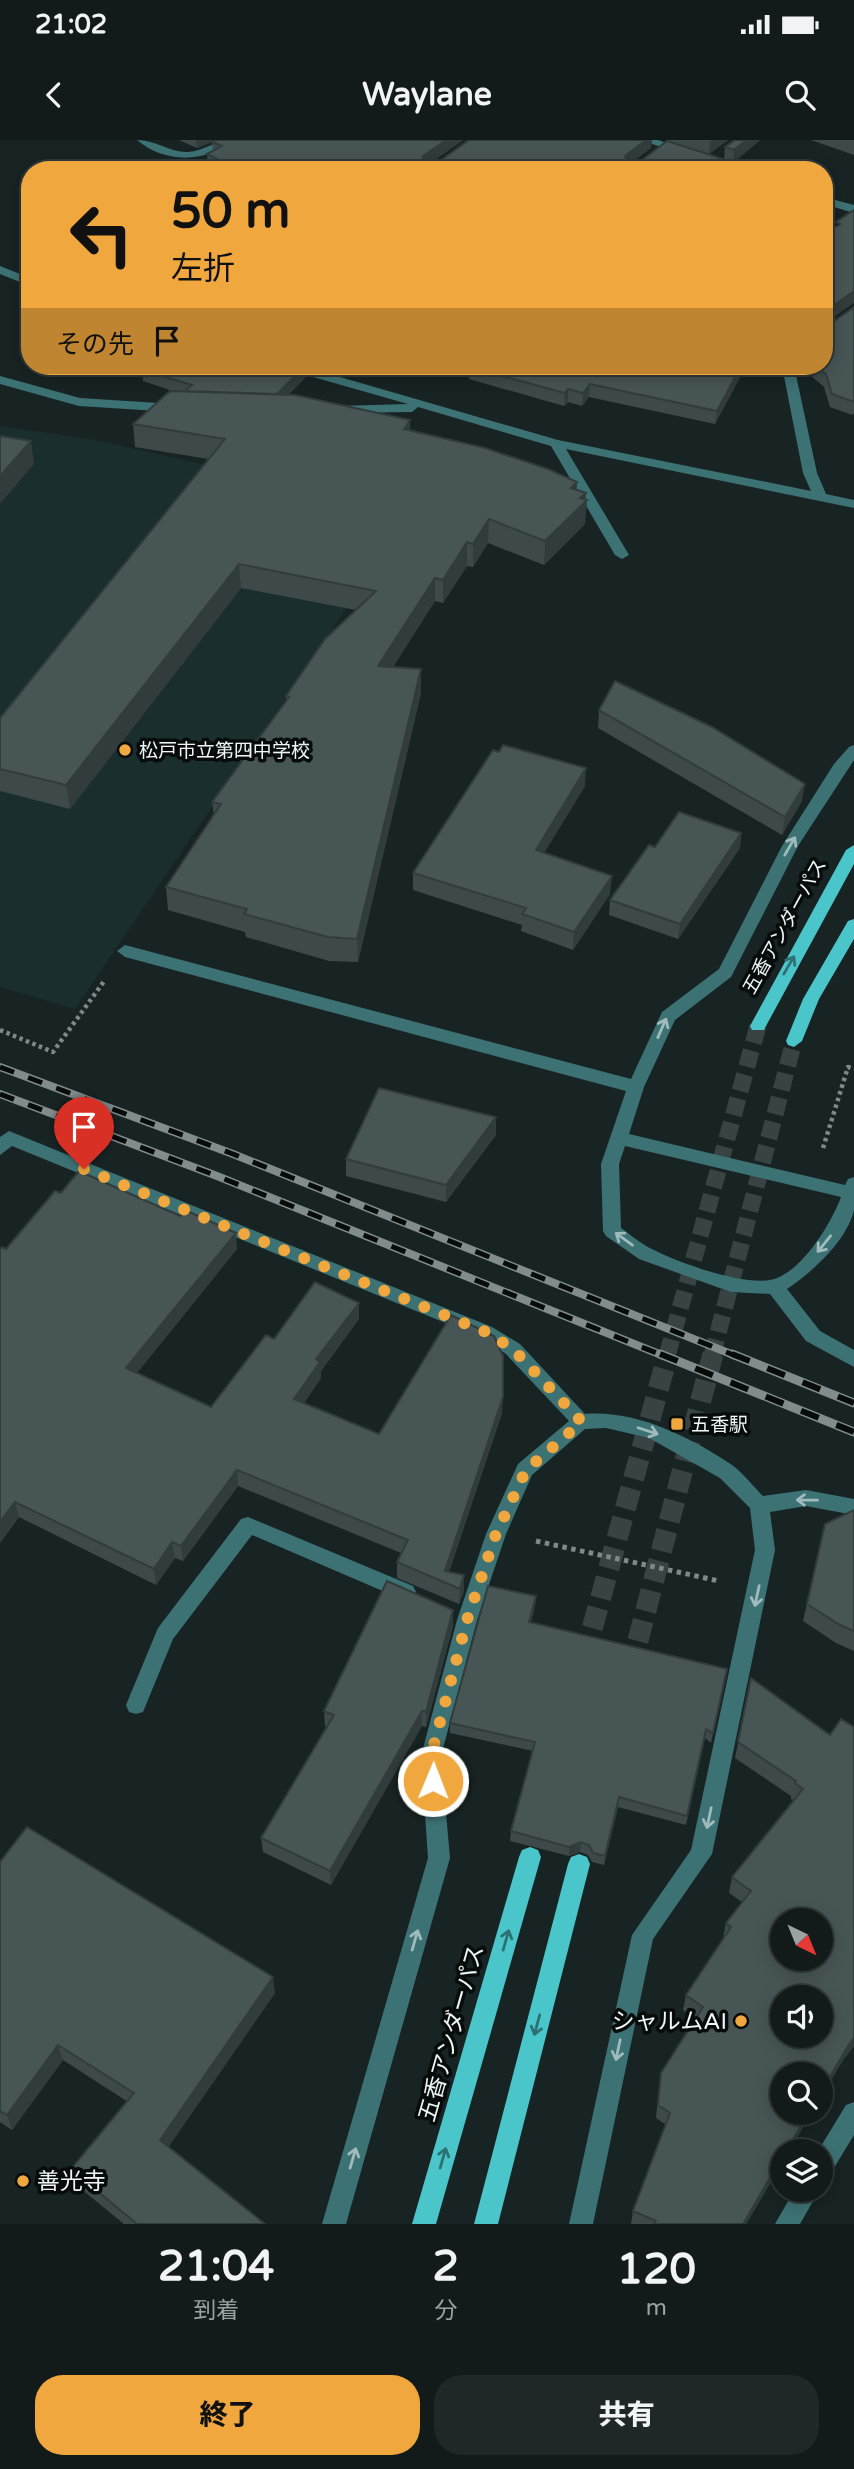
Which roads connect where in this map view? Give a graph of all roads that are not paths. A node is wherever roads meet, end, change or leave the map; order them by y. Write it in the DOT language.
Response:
graph roads {
  1 [pos="143,140"];
  2 [pos="226,140"];
  3 [pos="647,140"];
  4 [pos="664,146"];
  5 [pos="654,154"];
  6 [pos="723,161"];
  7 [pos="833,203"];
  8 [pos="854,209"];
  9 [pos="0,270"];
  10 [pos="21,278"];
  11 [pos="319,375"];
  12 [pos="790,375"];
  13 [pos="0,380"];
  14 [pos="429,408"];
  15 [pos="191,409"];
  16 [pos="323,411"];
  17 [pos="556,443"];
  18 [pos="821,499"];
  19 [pos="854,504"];
  20 [pos="622,555"];
  21 [pos="854,750"];
  22 [pos="854,850"];
  23 [pos="854,925"];
  24 [pos="125,951"];
  25 [pos="758,1026"];
  26 [pos="794,1041"];
  27 [pos="636,1087"];
  28 [pos="618,1138"];
  29 [pos="0,1148"];
  30 [pos="852,1188"];
  31 [pos="775,1287"];
  32 [pos="854,1359"];
  33 [pos="582,1422"];
  34 [pos="759,1506"];
  35 [pos="854,1507"];
  36 [pos="423,1599"];
  37 [pos="136,1705"];
  38 [pos="530,1857"];
  39 [pos="579,1864"];
  40 [pos="854,2113"];
  41 [pos="833,2148"];
  42 [pos="800,2202"];
  43 [pos="334,2224"];
  44 [pos="424,2224"];
  45 [pos="486,2224"];
  46 [pos="581,2224"];
  47 [pos="787,2224"];
  1 -- 2 [label="street"];
  3 -- 4 [label="street"];
  4 -- 5 [label="street"];
  4 -- 6 [label="street"];
  7 -- 8 [label="street"];
  9 -- 10 [label="street"];
  11 -- 14 [label="street"];
  12 -- 18 [label="street"];
  13 -- 15 [label="street"];
  14 -- 16 [label="street"];
  14 -- 17 [label="street"];
  17 -- 18 [label="street"];
  17 -- 20 [label="street"];
  18 -- 19 [label="street"];
  27 -- 21 [label="street, one-way"];
  25 -- 22 [label="main road, 五香アンダーパス, one-way"];
  23 -- 26 [label="main road"];
  24 -- 27 [label="street"];
  27 -- 28 [label="street"];
  28 -- 30 [label="street"];
  31 -- 28 [label="street, one-way"];
  29 -- 33 [label="street"];
  30 -- 31 [label="street, one-way"];
  31 -- 32 [label="street"];
  33 -- 34 [label="street, one-way"];
  43 -- 33 [label="street, one-way"];
  35 -- 34 [label="street, one-way"];
  34 -- 46 [label="street, one-way"];
  36 -- 37 [label="street"];
  44 -- 38 [label="main road, 五香アンダーパス, one-way"];
  39 -- 45 [label="main road, one-way"];
  40 -- 41 [label="street"];
  42 -- 47 [label="street"];
}
